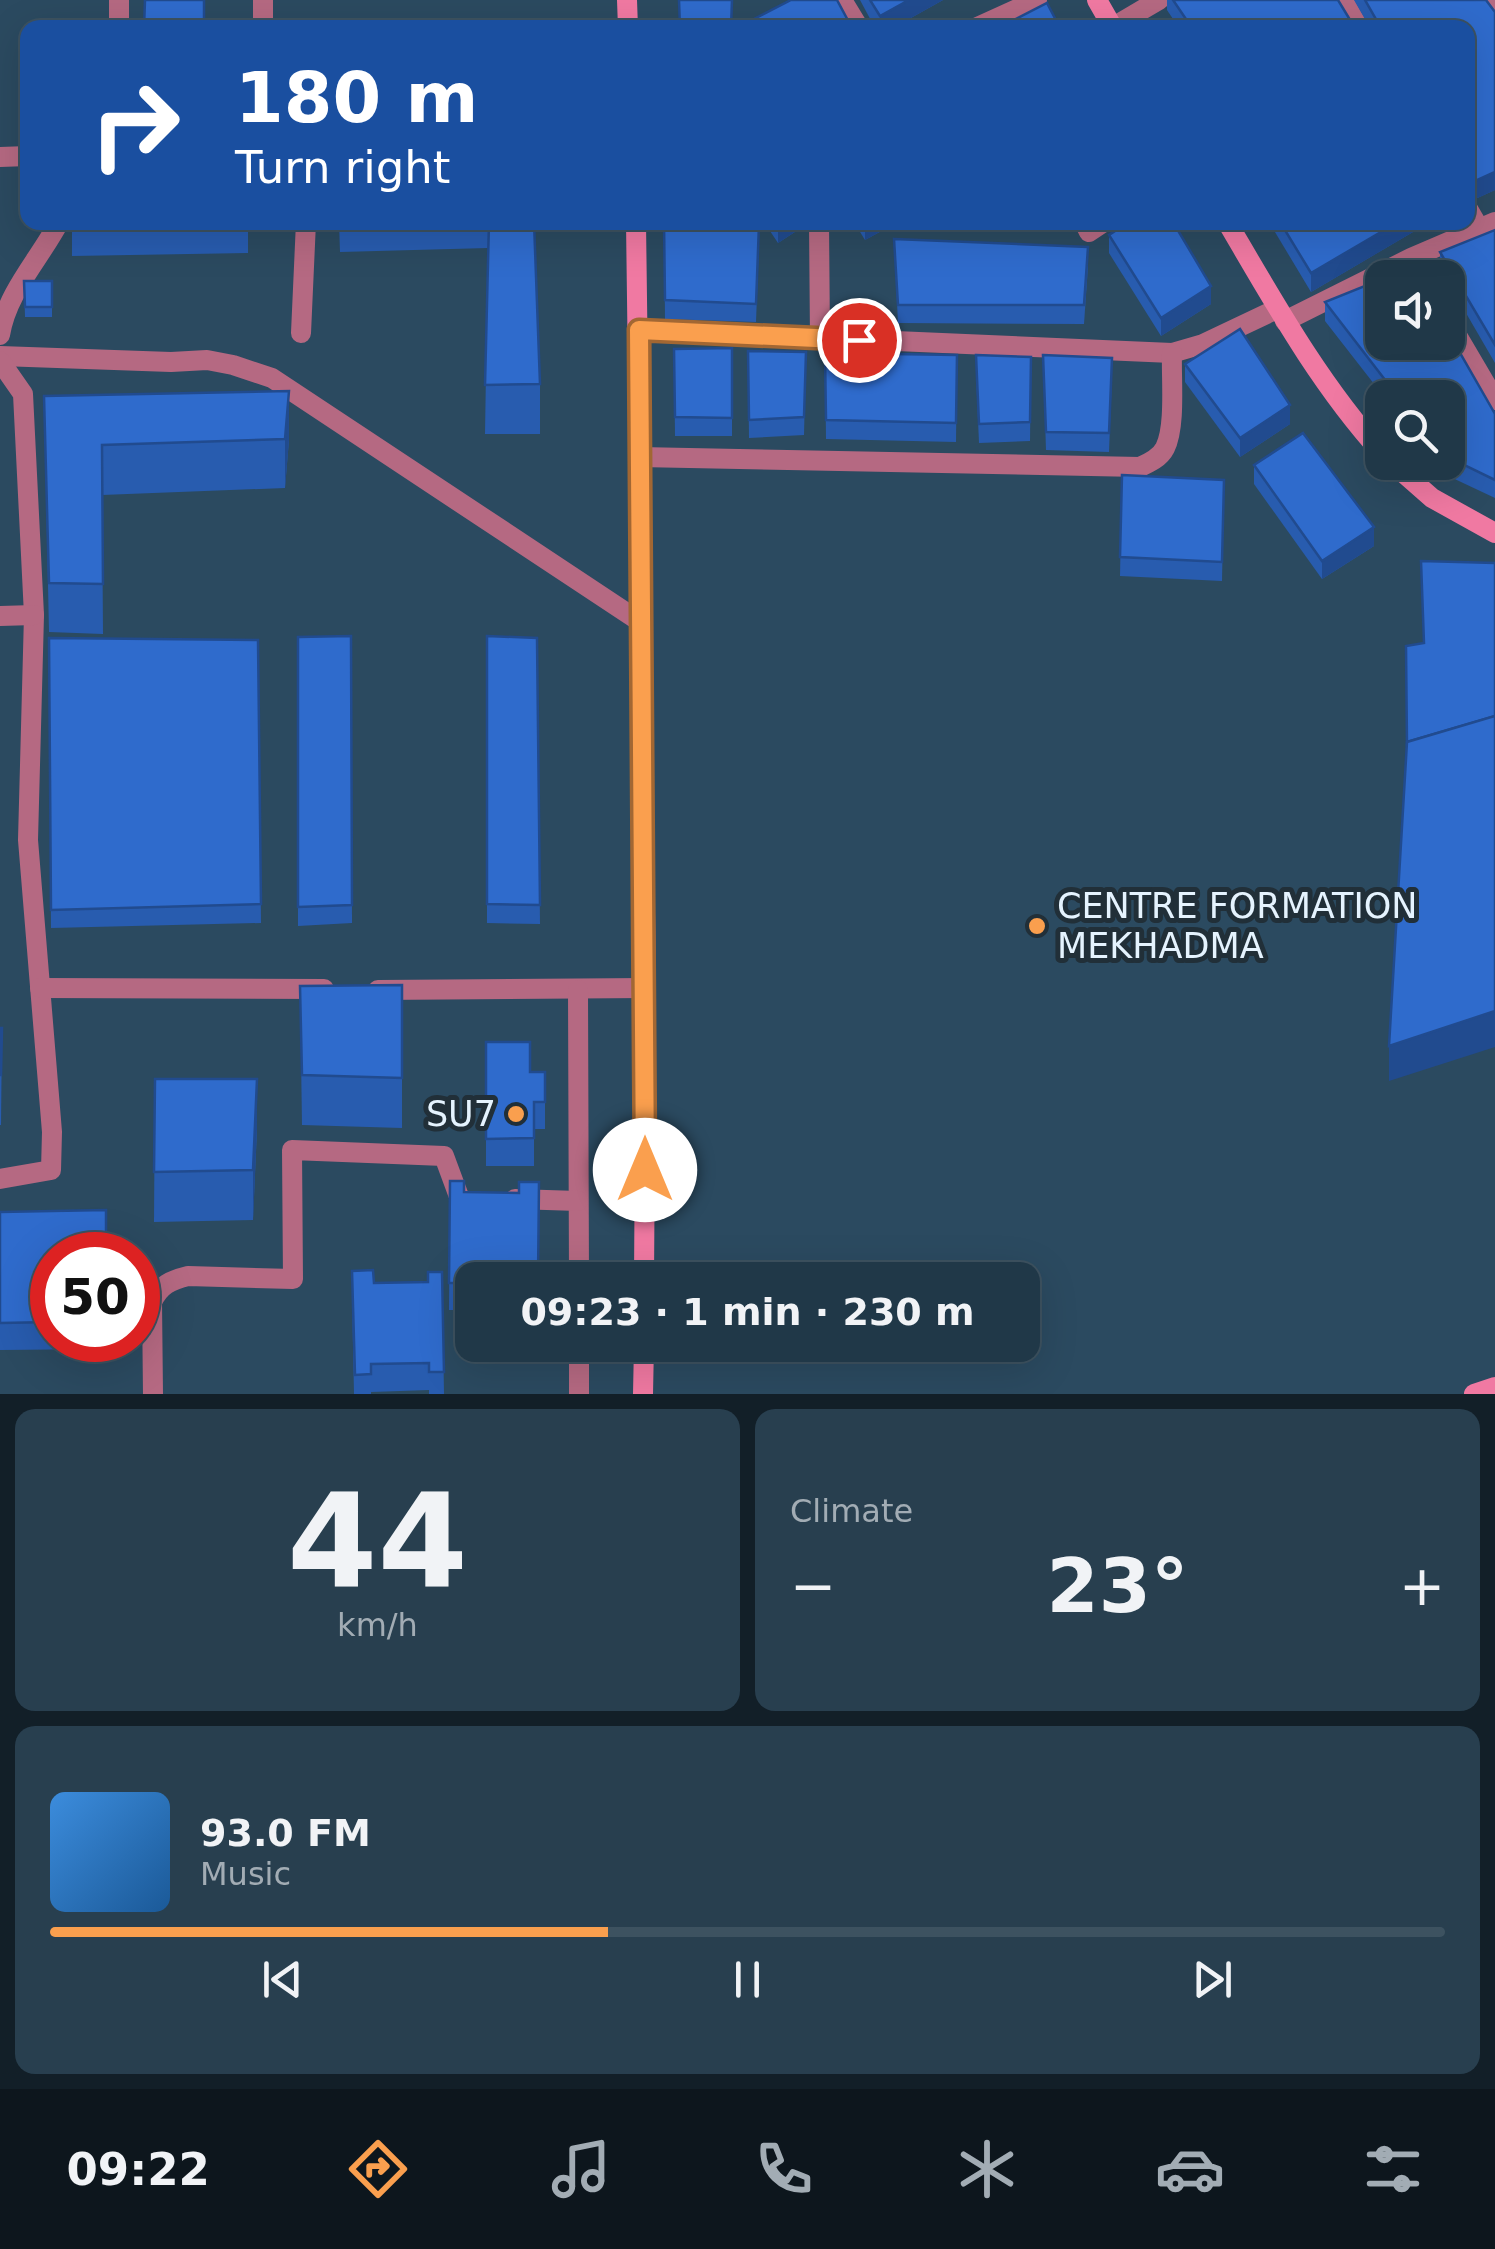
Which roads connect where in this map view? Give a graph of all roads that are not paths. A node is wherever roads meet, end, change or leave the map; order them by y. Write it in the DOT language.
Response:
graph roads {
  1 [pos="1038,0"];
  2 [pos="1159,0"];
  3 [pos="1488,0"];
  4 [pos="1495,9"];
  5 [pos="994,20"];
  6 [pos="1125,20"];
  7 [pos="1487,225"];
  8 [pos="54,230"];
  9 [pos="306,230"];
  10 [pos="636,230"];
  11 [pos="819,230"];
  12 [pos="1232,230"];
  13 [pos="1411,258"];
  14 [pos="1281,315"];
  15 [pos="639,330"];
  16 [pos="301,333"];
  17 [pos="0,335"];
  18 [pos="820,339"];
  19 [pos="1465,349"];
  20 [pos="1172,353"];
  21 [pos="0,358"];
  22 [pos="1495,400"];
  23 [pos="1365,434"];
  24 [pos="639,457"];
  25 [pos="1412,480"];
  26 [pos="1495,533"];
  27 [pos="34,615"];
  28 [pos="0,616"];
  29 [pos="642,624"];
  30 [pos="40,988"];
  31 [pos="646,988"];
  32 [pos="578,990"];
  33 [pos="0,1179"];
  34 [pos="578,1201"];
  35 [pos="578,1262"];
  36 [pos="644,1262"];
  37 [pos="579,1362"];
  38 [pos="644,1362"];
  39 [pos="1495,1386"];
  40 [pos="153,1394"];
  41 [pos="579,1394"];
  42 [pos="644,1394"];
  43 [pos="1474,1394"];
  1 -- 5 [label="street"];
  2 -- 6 [label="street"];
  3 -- 4 [label="street"];
  7 -- 13 [label="street"];
  8 -- 17 [label="street"];
  9 -- 16 [label="street"];
  10 -- 15 [label="main road"];
  11 -- 18 [label="street"];
  12 -- 14 [label="main road"];
  13 -- 14 [label="street"];
  14 -- 20 [label="street"];
  14 -- 23 [label="main road"];
  15 -- 18 [label="street"];
  15 -- 24 [label="main road"];
  18 -- 20 [label="street"];
  19 -- 22 [label="street"];
  20 -- 24 [label="street"];
  21 -- 27 [label="street"];
  21 -- 29 [label="street"];
  24 -- 29 [label="main road"];
  25 -- 26 [label="main road"];
  27 -- 28 [label="street"];
  27 -- 30 [label="street"];
  29 -- 31 [label="main road"];
  30 -- 32 [label="street"];
  30 -- 33 [label="street"];
  31 -- 32 [label="street"];
  31 -- 36 [label="main road"];
  32 -- 34 [label="street"];
  34 -- 35 [label="street"];
  34 -- 40 [label="street"];
  37 -- 41 [label="street"];
  38 -- 42 [label="main road"];
  39 -- 43 [label="main road"];
}
